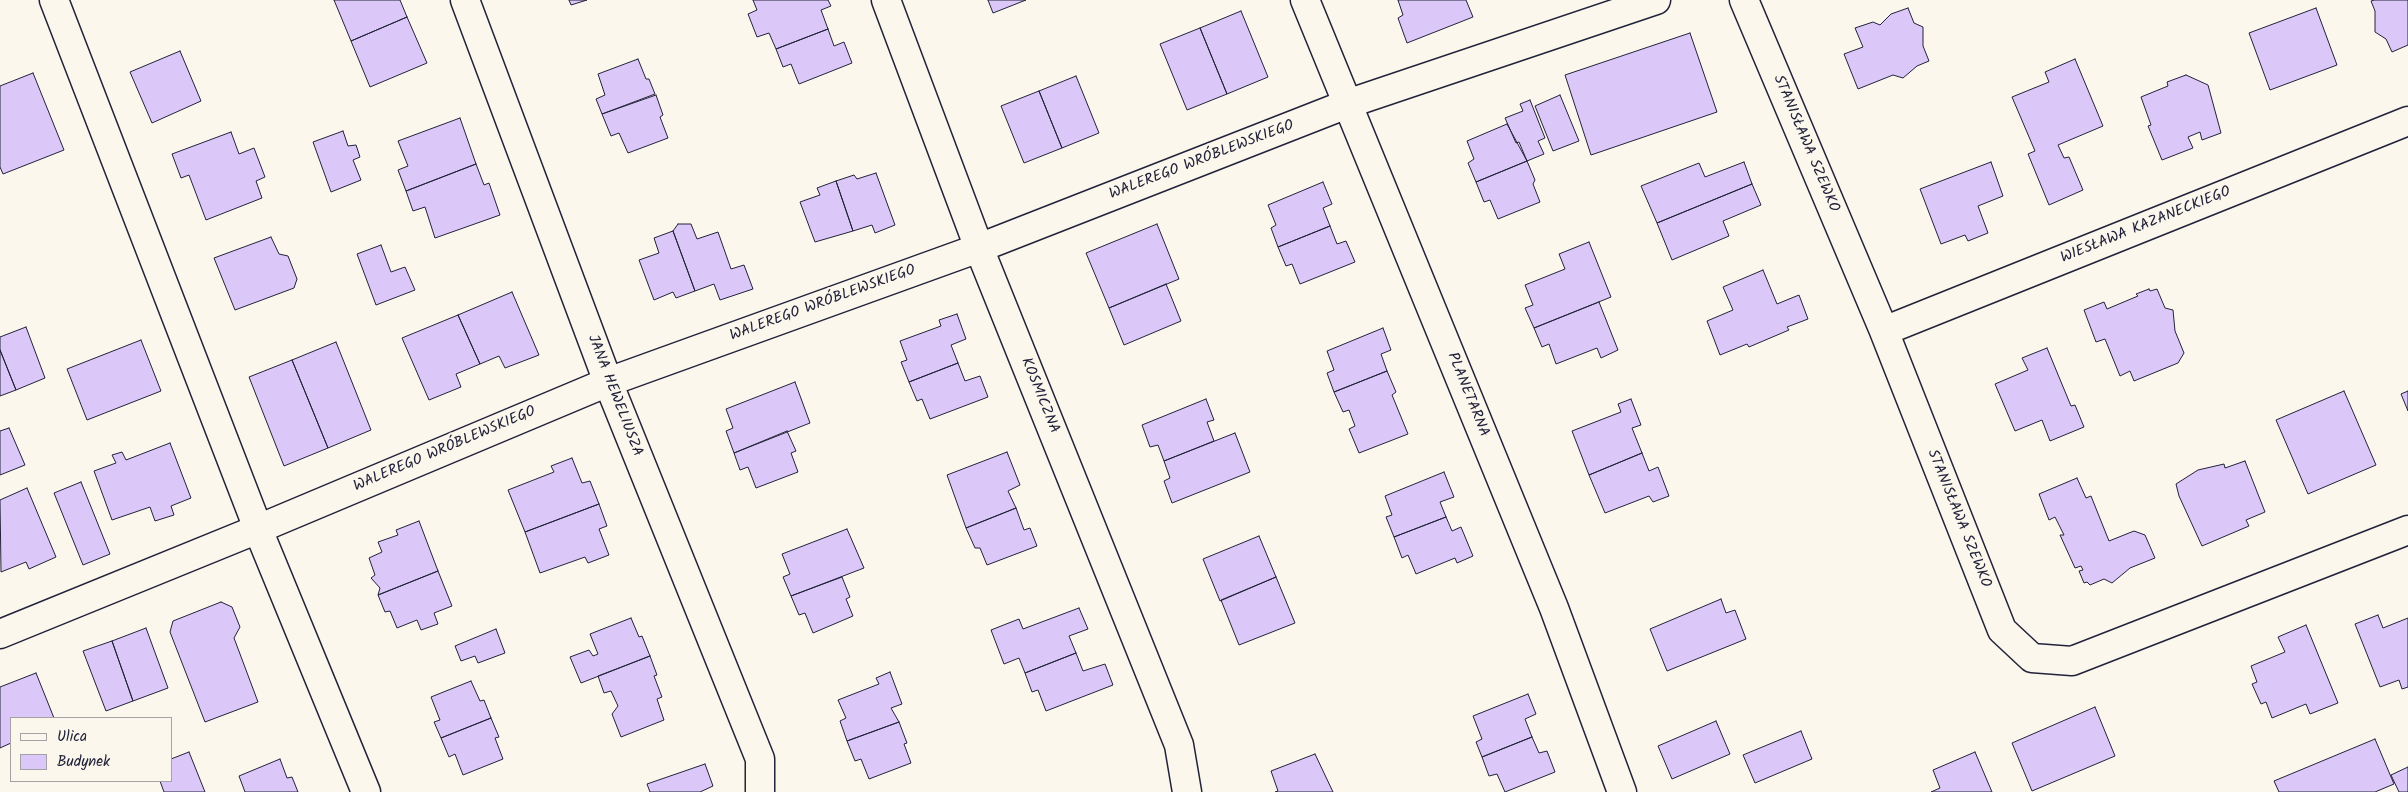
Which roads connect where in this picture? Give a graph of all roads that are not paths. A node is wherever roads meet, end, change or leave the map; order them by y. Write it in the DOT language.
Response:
graph roads {
  1 [pos="54,0"];
  2 [pos="464,0"];
  3 [pos="886,0"];
  4 [pos="1305,0"];
  5 [pos="1656,0"];
  6 [pos="1744,0"];
  7 [pos="1347,104"];
  8 [pos="2408,121"];
  9 [pos="979,248"];
  10 [pos="1884,332"];
  11 [pos="608,382"];
  12 [pos="2408,530"];
  13 [pos="261,537"];
  14 [pos="0,634"];
  15 [pos="366,792"];
  16 [pos="760,792"];
  17 [pos="1187,792"];
  18 [pos="1622,792"];
  1 -- 13 [label="street"];
  2 -- 11 [label="street, JANA HEWELIUSZA"];
  3 -- 9 [label="street, KOSMICZNA"];
  4 -- 7 [label="street, PLANETARNA"];
  5 -- 7 [label="street, WALEREGO WRÓBLEWSKIEGO"];
  6 -- 10 [label="street, STANISŁAWA SZEWKO"];
  7 -- 9 [label="street, WALEREGO WRÓBLEWSKIEGO"];
  7 -- 18 [label="street, PLANETARNA"];
  8 -- 10 [label="street, WIESŁAWA KAZANECKIEGO"];
  9 -- 11 [label="street, WALEREGO WRÓBLEWSKIEGO"];
  9 -- 17 [label="street, KOSMICZNA"];
  10 -- 12 [label="street, STANISŁAWA SZEWKO"];
  11 -- 13 [label="street, WALEREGO WRÓBLEWSKIEGO"];
  11 -- 16 [label="street, JANA HEWELIUSZA"];
  13 -- 14 [label="street, WALEREGO WRÓBLEWSKIEGO"];
  13 -- 15 [label="street"];
}
